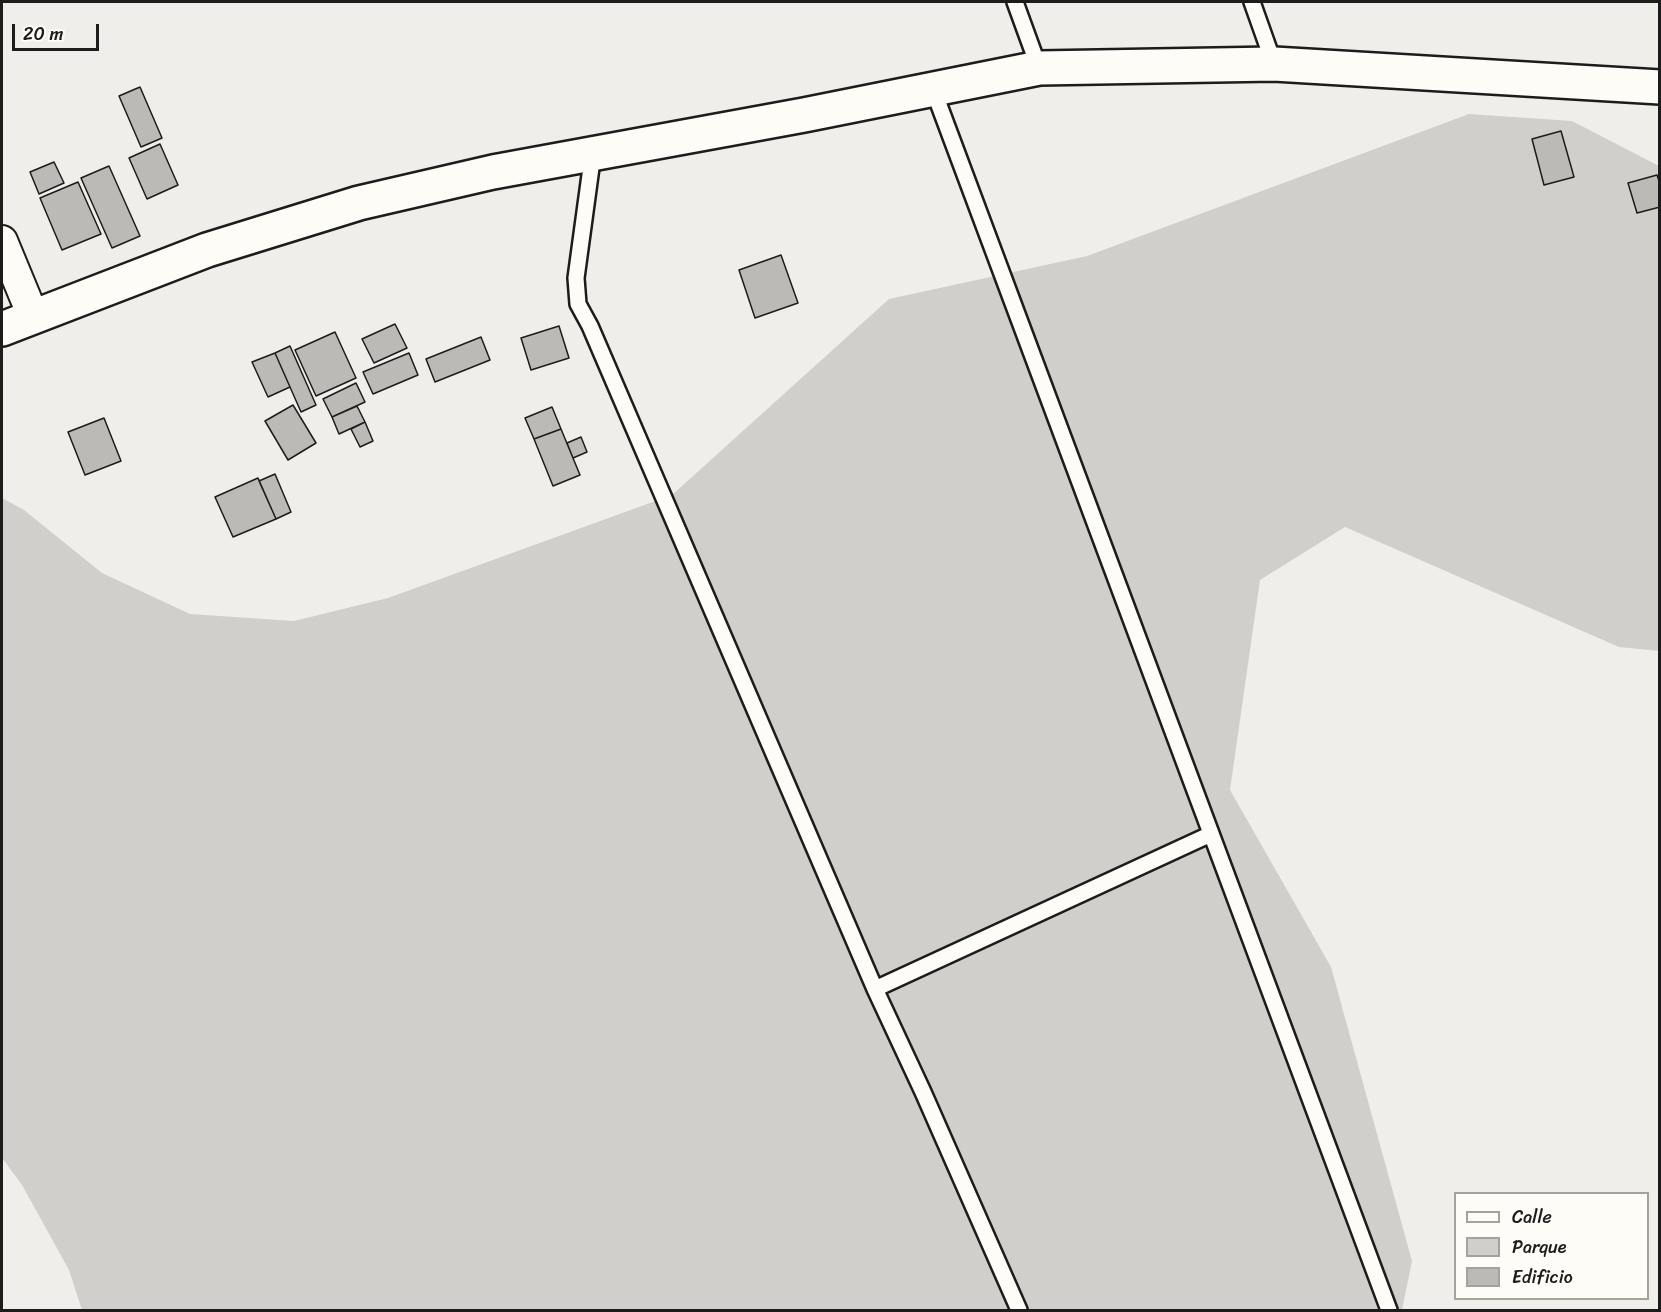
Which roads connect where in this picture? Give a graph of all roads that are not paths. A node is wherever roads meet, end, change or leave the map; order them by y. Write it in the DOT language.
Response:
graph roads {
  1 [pos="1015,2"];
  2 [pos="1252,2"];
  3 [pos="1274,64"];
  4 [pos="1039,68"];
  5 [pos="933,89"];
  6 [pos="1658,89"];
  7 [pos="593,153"];
  8 [pos="2,241"];
  9 [pos="33,316"];
  10 [pos="2,329"];
  11 [pos="1211,834"];
  12 [pos="875,989"];
  13 [pos="1020,1311"];
  14 [pos="1389,1311"];
  1 -- 4 [label="lane"];
  2 -- 3 [label="lane"];
  3 -- 4 [label="street"];
  3 -- 6 [label="street"];
  4 -- 5 [label="street"];
  5 -- 7 [label="street"];
  5 -- 11 [label="lane"];
  7 -- 9 [label="street"];
  7 -- 12 [label="lane"];
  8 -- 9 [label="street"];
  9 -- 10 [label="street"];
  11 -- 12 [label="lane"];
  11 -- 14 [label="lane"];
  12 -- 13 [label="lane"];
}
